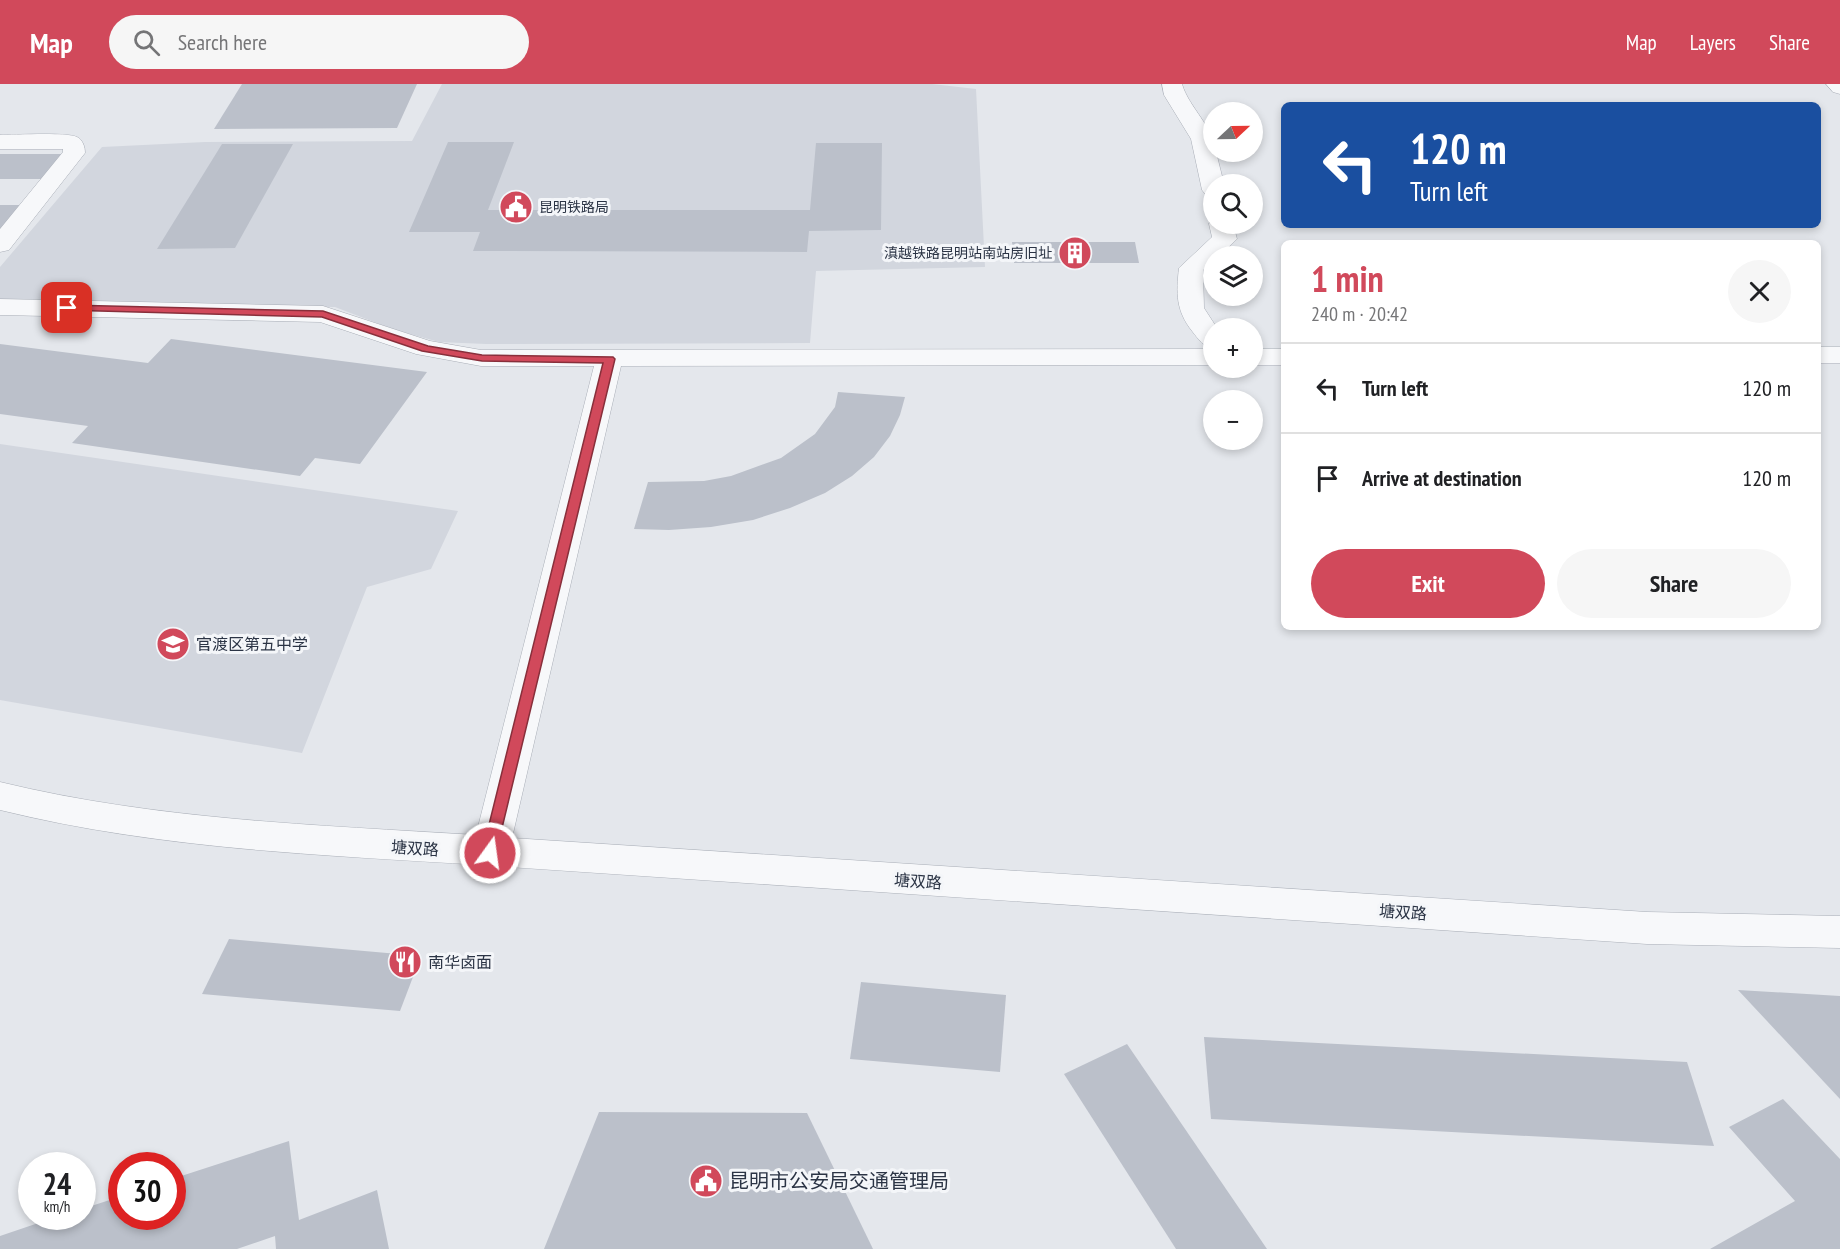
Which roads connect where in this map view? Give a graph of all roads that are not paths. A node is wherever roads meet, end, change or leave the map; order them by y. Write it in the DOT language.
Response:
graph roads {
  1 [pos="1172,84"];
  2 [pos="1836,84"];
  3 [pos="1840,88"];
  4 [pos="0,142"];
  5 [pos="1210,174"];
  6 [pos="1224,234"];
  7 [pos="0,244"];
  8 [pos="0,307"];
  9 [pos="1203,329"];
  10 [pos="1821,355"];
  11 [pos="1840,355"];
  12 [pos="1203,357"];
  13 [pos="1263,357"];
  14 [pos="1281,357"];
  15 [pos="609,359"];
  16 [pos="0,796"];
  17 [pos="490,853"];
  18 [pos="1840,932"];
  1 -- 5 [label="street"];
  2 -- 3 [label="street"];
  4 -- 7 [label="street"];
  6 -- 9 [label="street"];
  8 -- 15 [label="street"];
  10 -- 11 [label="street"];
  12 -- 15 [label="street"];
  13 -- 14 [label="street"];
  15 -- 17 [label="street"];
  16 -- 17 [label="street, 塘双路"];
  17 -- 18 [label="street, 塘双路"];
}
